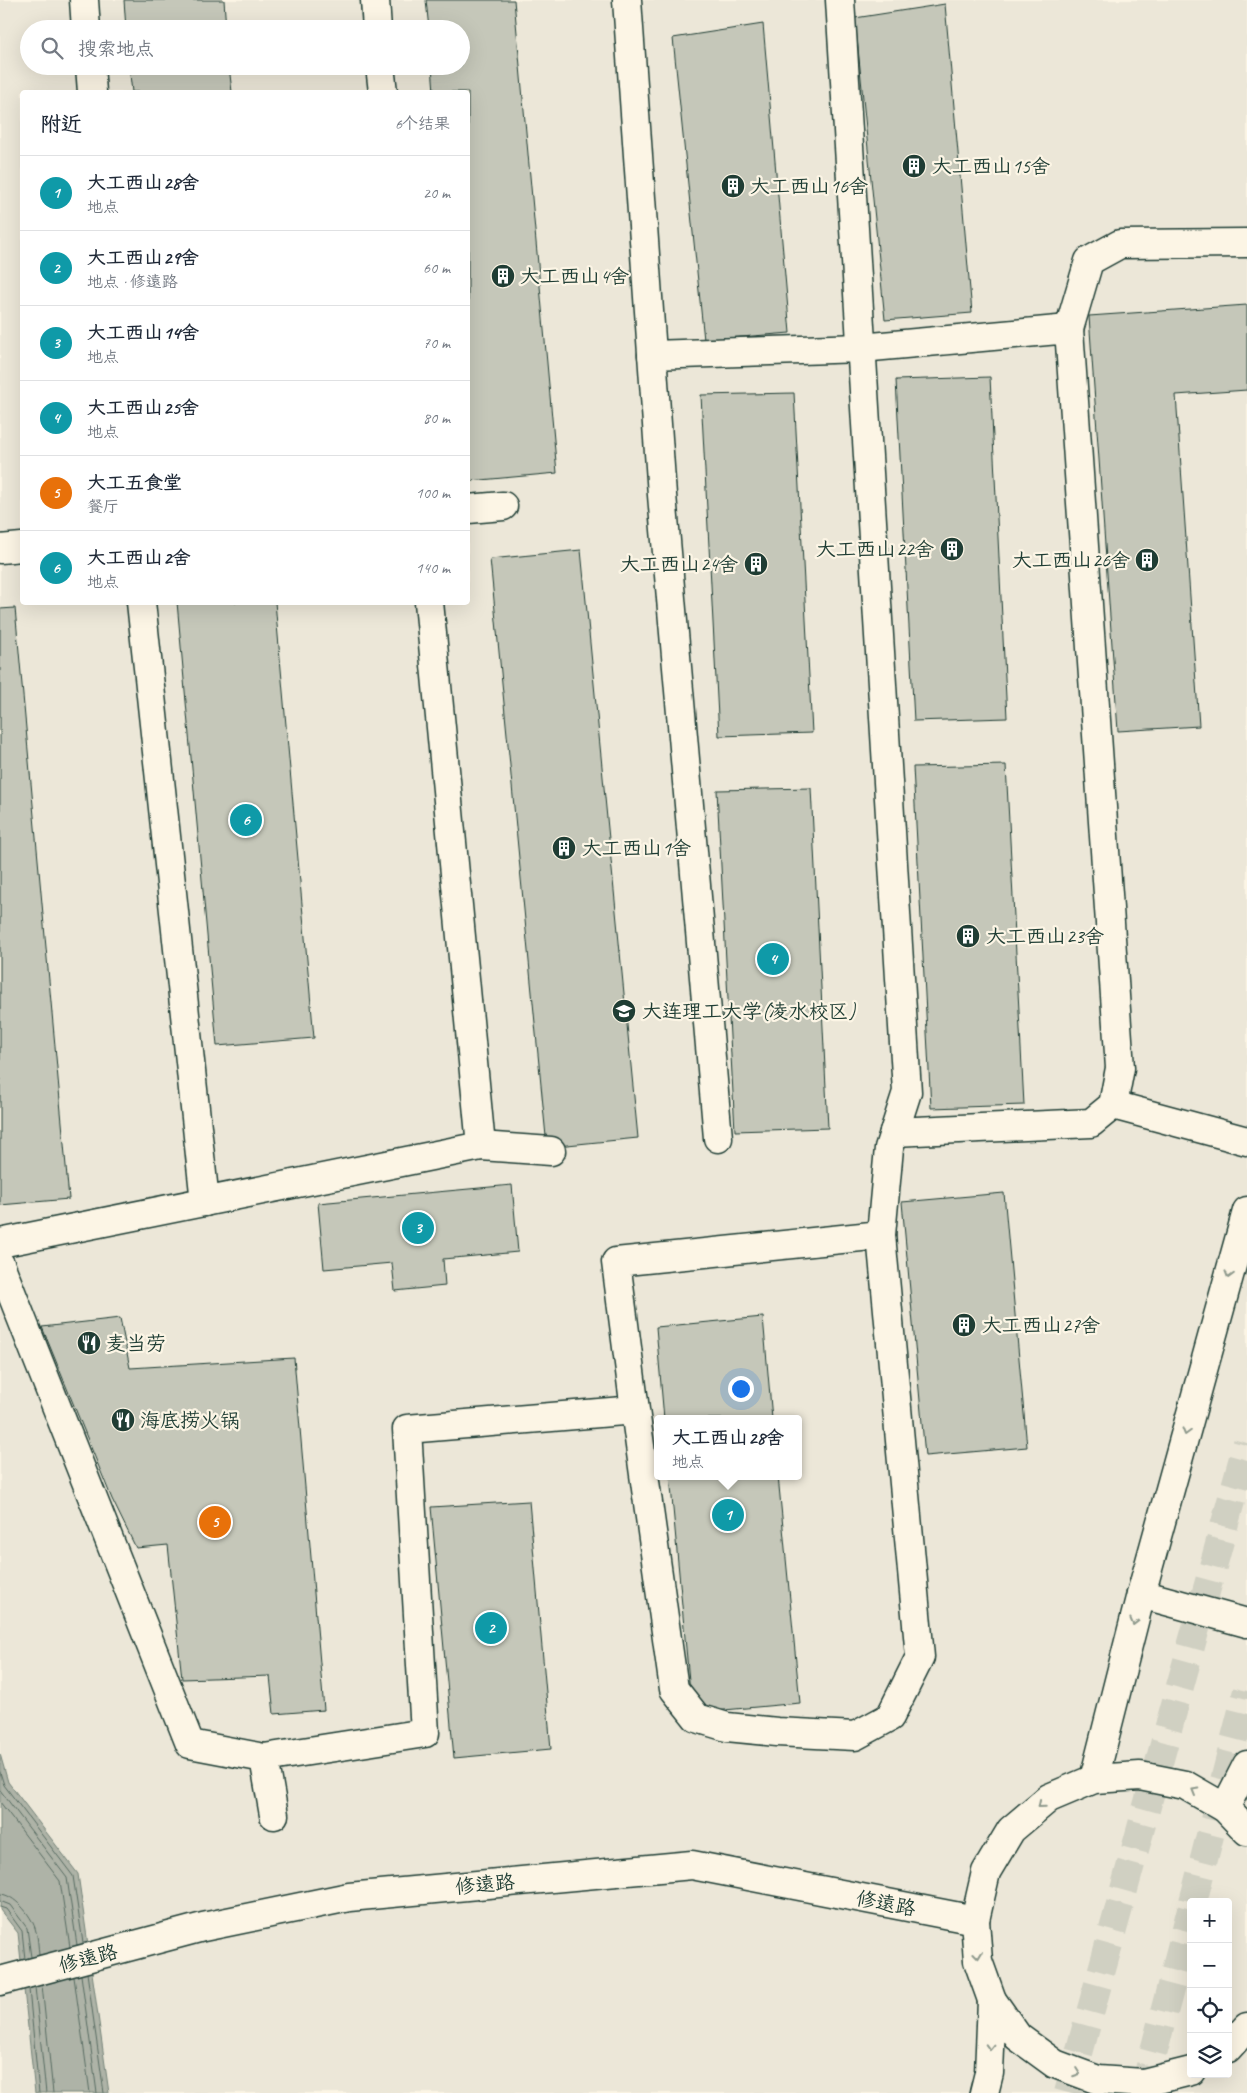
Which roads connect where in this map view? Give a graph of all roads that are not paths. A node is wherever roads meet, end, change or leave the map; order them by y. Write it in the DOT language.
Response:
graph roads {
  1 [pos="84,0"];
  2 [pos="375,0"];
  3 [pos="627,0"];
  4 [pos="840,0"];
  5 [pos="85,20"];
  6 [pos="376,20"];
  7 [pos="91,75"];
  8 [pos="381,75"];
  9 [pos="92,90"];
  10 [pos="383,90"];
  11 [pos="1247,243"];
  12 [pos="1069,329"];
  13 [pos="861,348"];
  14 [pos="652,355"];
  15 [pos="503,506"];
  16 [pos="470,509"];
  17 [pos="20,547"];
  18 [pos="0,549"];
  19 [pos="141,605"];
  20 [pos="429,605"];
  21 [pos="1113,1104"];
  22 [pos="894,1132"];
  23 [pos="718,1138"];
  24 [pos="1247,1141"];
  25 [pos="481,1146"];
  26 [pos="550,1151"];
  27 [pos="204,1202"];
  28 [pos="1247,1211"];
  29 [pos="881,1235"];
  30 [pos="0,1244"];
  31 [pos="0,1264"];
  32 [pos="635,1410"];
  33 [pos="1141,1594"];
  34 [pos="1247,1623"];
  35 [pos="264,1758"];
  36 [pos="1247,1765"];
  37 [pos="1094,1779"];
  38 [pos="1224,1808"];
  39 [pos="274,1815"];
  40 [pos="1247,1831"];
  41 [pos="975,1920"];
  42 [pos="0,1981"];
  43 [pos="992,2000"];
  44 [pos="1247,2027"];
  45 [pos="1232,2044"];
  46 [pos="1183,2079"];
  47 [pos="984,2093"];
  1 -- 5 [label="street"];
  2 -- 6 [label="street"];
  3 -- 14 [label="street"];
  4 -- 13 [label="street"];
  7 -- 9 [label="street"];
  8 -- 10 [label="street"];
  11 -- 12 [label="street"];
  12 -- 13 [label="street"];
  12 -- 21 [label="street"];
  13 -- 14 [label="street"];
  13 -- 22 [label="street"];
  14 -- 23 [label="street"];
  15 -- 16 [label="street"];
  17 -- 18 [label="street"];
  19 -- 27 [label="street"];
  20 -- 25 [label="street"];
  21 -- 22 [label="street"];
  21 -- 24 [label="street"];
  22 -- 29 [label="street"];
  25 -- 26 [label="street"];
  25 -- 27 [label="street"];
  27 -- 30 [label="street"];
  28 -- 33 [label="street, one-way"];
  29 -- 32 [label="street"];
  29 -- 32 [label="street"];
  31 -- 35 [label="street"];
  32 -- 35 [label="street"];
  33 -- 34 [label="street"];
  33 -- 37 [label="street, one-way"];
  35 -- 39 [label="street"];
  36 -- 38 [label="street"];
  38 -- 37 [label="street, one-way"];
  37 -- 41 [label="street, one-way"];
  38 -- 40 [label="street"];
  41 -- 42 [label="street, 修遠路"];
  41 -- 43 [label="street, one-way"];
  43 -- 46 [label="street, one-way"];
  43 -- 47 [label="street, one-way"];
  44 -- 45 [label="street"];
}
